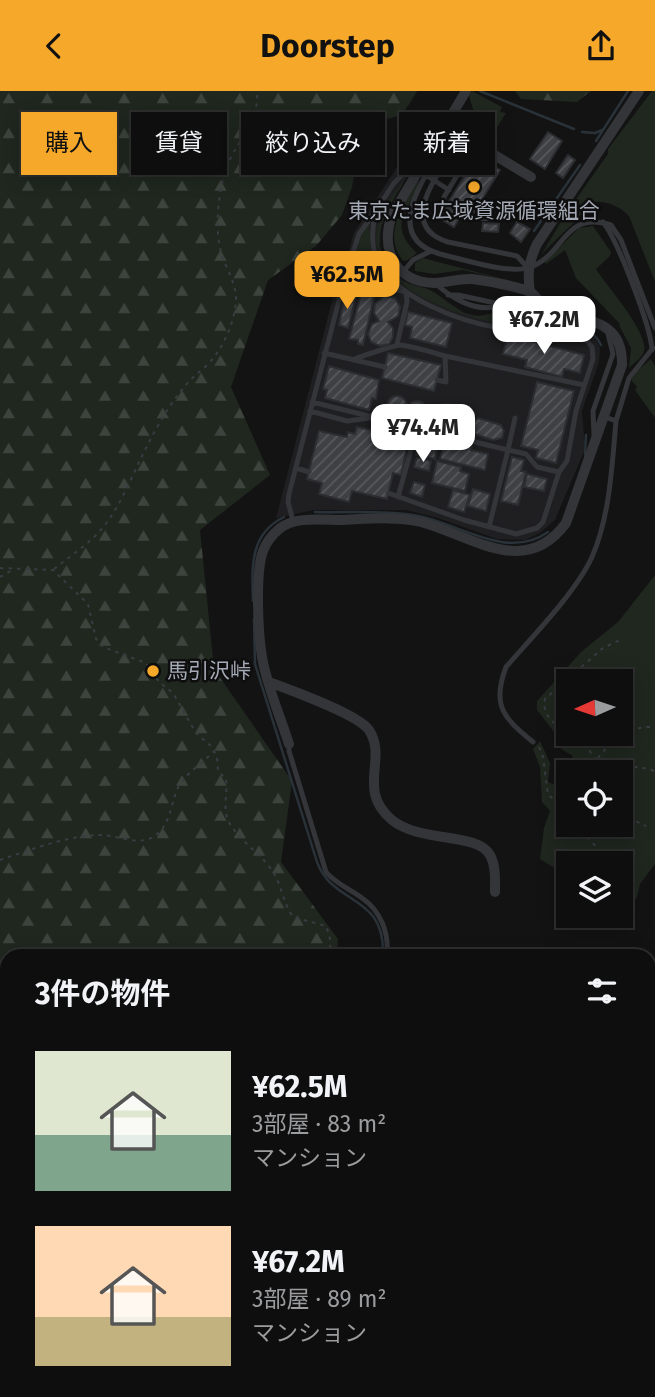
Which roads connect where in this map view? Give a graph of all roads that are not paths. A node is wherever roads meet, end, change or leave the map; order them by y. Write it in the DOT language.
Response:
graph roads {
  1 [pos="466,91"];
  2 [pos="639,91"];
  3 [pos="461,112"];
  4 [pos="495,155"];
  5 [pos="402,175"];
  6 [pos="422,175"];
  7 [pos="423,175"];
  8 [pos="429,175"];
  9 [pos="438,175"];
  10 [pos="458,175"];
  11 [pos="531,177"];
  12 [pos="436,179"];
  13 [pos="449,190"];
  14 [pos="374,212"];
  15 [pos="493,218"];
  16 [pos="603,222"];
  17 [pos="431,251"];
  18 [pos="528,268"];
  19 [pos="403,271"];
  20 [pos="435,283"];
  21 [pos="342,286"];
  22 [pos="406,292"];
  23 [pos="530,292"];
  24 [pos="544,305"];
  25 [pos="606,328"];
  26 [pos="655,328"];
  27 [pos="397,344"];
  28 [pos="654,347"];
  29 [pos="324,353"];
  30 [pos="445,356"];
  31 [pos="353,360"];
  32 [pos="385,367"];
  33 [pos="437,380"];
  34 [pos="584,385"];
  35 [pos="312,402"];
  36 [pos="310,411"];
  37 [pos="373,417"];
  38 [pos="605,417"];
  39 [pos="515,418"];
  40 [pos="615,421"];
  41 [pos="417,428"];
  42 [pos="595,445"];
  43 [pos="508,450"];
  44 [pos="296,468"];
  45 [pos="309,472"];
  46 [pos="559,472"];
  47 [pos="388,493"];
  48 [pos="398,498"];
  49 [pos="294,523"];
  50 [pos="489,527"];
  51 [pos="269,682"];
  52 [pos="533,742"];
  53 [pos="289,744"];
  54 [pos="495,892"];
  55 [pos="387,949"];
  1 -- 3 [label="street"];
  2 -- 18 [label="street"];
  4 -- 11 [label="street"];
  5 -- 14 [label="lane"];
  6 -- 19 [label="street"];
  7 -- 17 [label="lane"];
  8 -- 12 [label="lane"];
  9 -- 12 [label="lane"];
  10 -- 13 [label="lane"];
  12 -- 13 [label="lane"];
  12 -- 18 [label="lane"];
  13 -- 15 [label="lane"];
  14 -- 21 [label="lane"];
  14 -- 22 [label="lane"];
  16 -- 18 [label="lane"];
  16 -- 26 [label="lane"];
  16 -- 28 [label="lane"];
  17 -- 18 [label="lane"];
  17 -- 19 [label="lane"];
  18 -- 23 [label="street"];
  19 -- 20 [label="street"];
  20 -- 23 [label="street"];
  20 -- 24 [label="lane"];
  21 -- 22 [label="lane"];
  21 -- 29 [label="lane"];
  22 -- 27 [label="lane"];
  22 -- 34 [label="lane"];
  23 -- 24 [label="street"];
  24 -- 25 [label="street"];
  25 -- 38 [label="street"];
  25 -- 42 [label="lane"];
  27 -- 30 [label="lane"];
  27 -- 31 [label="lane"];
  28 -- 40 [label="lane"];
  29 -- 31 [label="lane"];
  29 -- 35 [label="lane"];
  30 -- 33 [label="lane"];
  30 -- 34 [label="lane"];
  31 -- 32 [label="lane"];
  34 -- 46 [label="lane"];
  35 -- 36 [label="lane"];
  35 -- 37 [label="lane"];
  36 -- 37 [label="lane"];
  36 -- 44 [label="lane"];
  37 -- 41 [label="lane"];
  38 -- 40 [label="lane"];
  38 -- 42 [label="street"];
  39 -- 43 [label="lane"];
  40 -- 52 [label="lane"];
  41 -- 43 [label="lane"];
  41 -- 48 [label="lane"];
  42 -- 49 [label="street"];
  43 -- 46 [label="lane"];
  43 -- 50 [label="lane"];
  44 -- 45 [label="lane"];
  44 -- 49 [label="lane"];
  46 -- 50 [label="lane"];
  47 -- 48 [label="lane"];
  48 -- 50 [label="lane"];
  49 -- 51 [label="street"];
  51 -- 53 [label="street"];
  51 -- 54 [label="street"];
  53 -- 55 [label="lane"];
}
